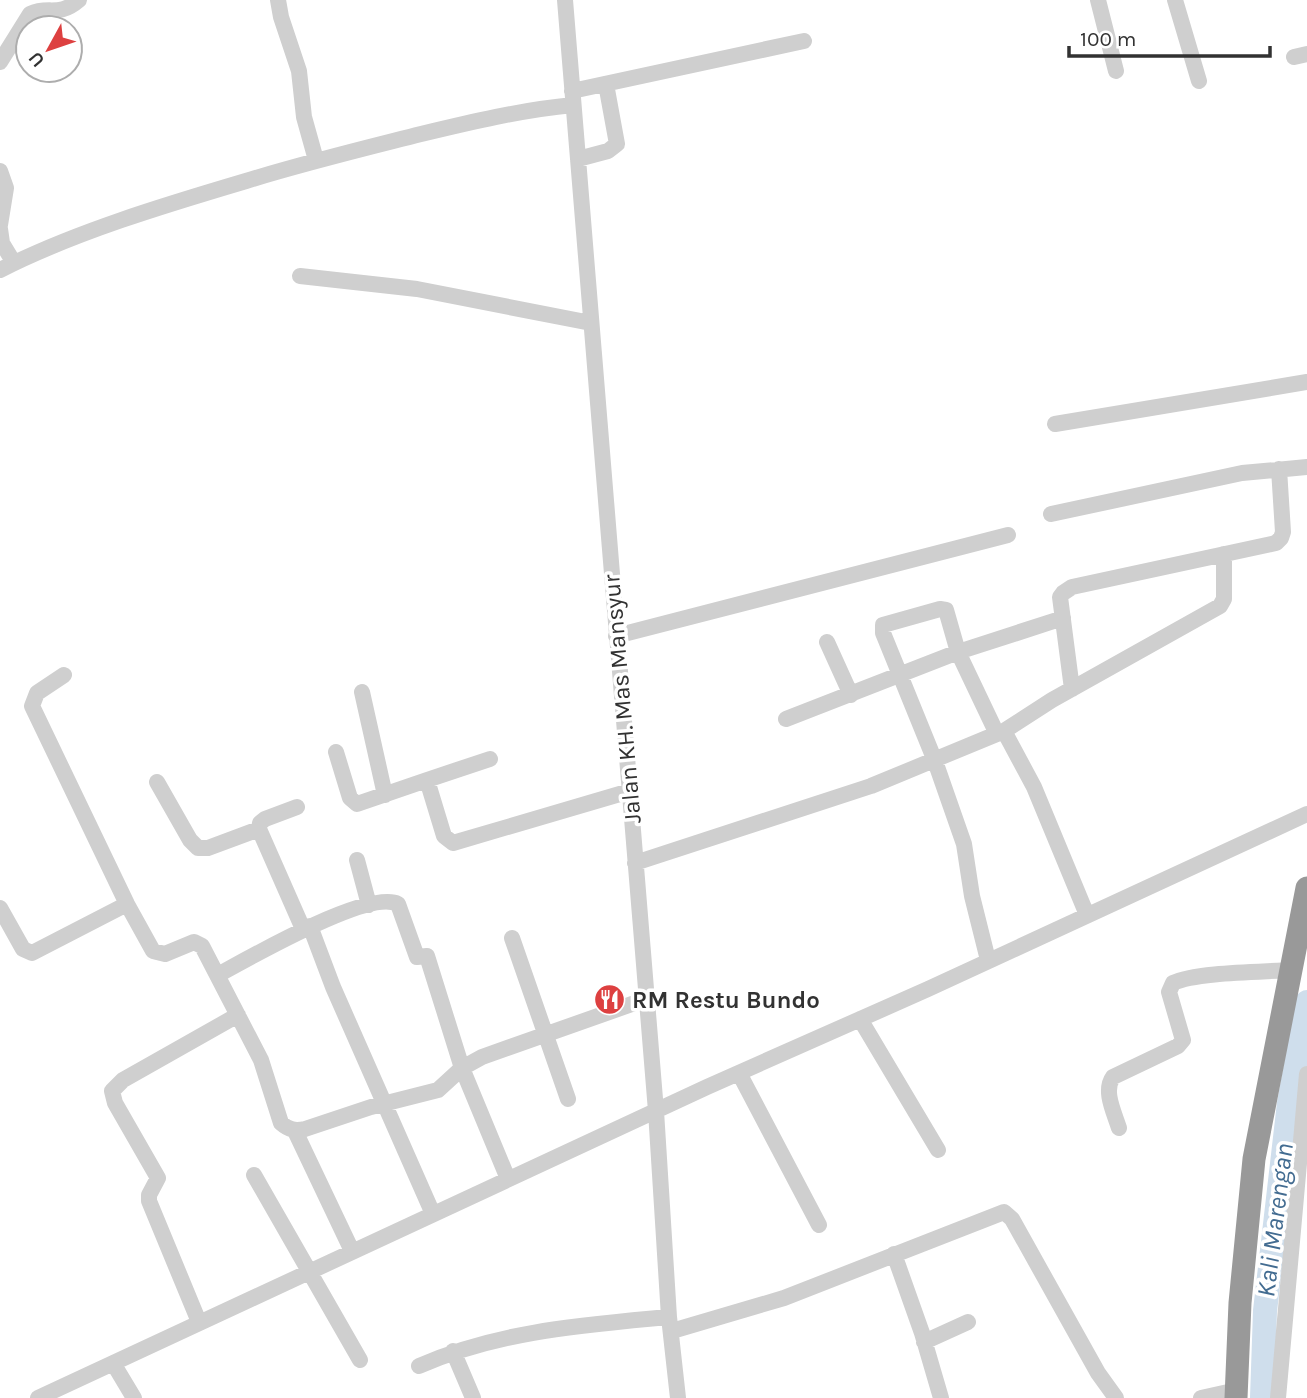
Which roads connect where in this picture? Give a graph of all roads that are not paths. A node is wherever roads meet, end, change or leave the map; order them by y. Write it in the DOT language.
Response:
graph roads {
  1 [pos="79,0"];
  2 [pos="278,0"];
  3 [pos="565,0"];
  4 [pos="1098,0"];
  5 [pos="1175,0"];
  6 [pos="804,41"];
  7 [pos="0,61"];
  8 [pos="1116,71"];
  9 [pos="1199,82"];
  10 [pos="606,84"];
  11 [pos="572,98"];
  12 [pos="578,159"];
  13 [pos="316,160"];
  14 [pos="0,171"];
  15 [pos="0,227"];
  16 [pos="7,266"];
  17 [pos="300,276"];
  18 [pos="591,323"];
  19 [pos="1307,382"];
  20 [pos="1055,424"];
  21 [pos="1307,467"];
  22 [pos="1279,470"];
  23 [pos="1051,514"];
  24 [pos="1008,535"];
  25 [pos="1224,554"];
  26 [pos="1063,618"];
  27 [pos="616,636"];
  28 [pos="827,642"];
  29 [pos="958,652"];
  30 [pos="899,674"];
  31 [pos="64,675"];
  32 [pos="1072,690"];
  33 [pos="362,692"];
  34 [pos="851,695"];
  35 [pos="786,719"];
  36 [pos="1000,733"];
  37 [pos="336,752"];
  38 [pos="490,759"];
  39 [pos="934,761"];
  40 [pos="427,780"];
  41 [pos="156,782"];
  42 [pos="629,792"];
  43 [pos="385,794"];
  44 [pos="297,807"];
  45 [pos="1307,814"];
  46 [pos="259,829"];
  47 [pos="357,860"];
  48 [pos="635,863"];
  49 [pos="1307,888"];
  50 [pos="127,904"];
  51 [pos="369,905"];
  52 [pos="0,908"];
  53 [pos="1087,915"];
  54 [pos="306,928"];
  55 [pos="512,938"];
  56 [pos="988,960"];
  57 [pos="1292,970"];
  58 [pos="218,975"];
  59 [pos="646,999"];
  60 [pos="238,1015"];
  61 [pos="860,1019"];
  62 [pos="546,1033"];
  63 [pos="461,1068"];
  64 [pos="739,1073"];
  65 [pos="1307,1074"];
  66 [pos="568,1099"];
  67 [pos="386,1104"];
  68 [pos="656,1111"];
  69 [pos="1119,1128"];
  70 [pos="295,1130"];
  71 [pos="939,1150"];
  72 [pos="254,1175"];
  73 [pos="508,1179"];
  74 [pos="433,1214"];
  75 [pos="819,1225"];
  76 [pos="352,1251"];
  77 [pos="894,1254"];
  78 [pos="311,1273"];
  79 [pos="199,1322"];
  80 [pos="968,1322"];
  81 [pos="670,1324"];
  82 [pos="925,1342"];
  83 [pos="453,1351"];
  84 [pos="360,1360"];
  85 [pos="113,1363"];
  86 [pos="419,1366"];
  87 [pos="1237,1394"];
  88 [pos="38,1398"];
  89 [pos="134,1398"];
  90 [pos="473,1398"];
  91 [pos="678,1398"];
  92 [pos="941,1398"];
  93 [pos="1116,1398"];
  94 [pos="1201,1398"];
  95 [pos="1278,1398"];
  1 -- 7 [label="street"];
  2 -- 13 [label="street"];
  3 -- 11 [label="street, Jalan KH. Mas Mansyur"];
  4 -- 8 [label="street"];
  5 -- 9 [label="street"];
  6 -- 10 [label="street"];
  10 -- 11 [label="street"];
  10 -- 12 [label="street"];
  11 -- 12 [label="street, Jalan KH. Mas Mansyur"];
  11 -- 13 [label="street"];
  12 -- 18 [label="street, Jalan KH. Mas Mansyur"];
  13 -- 16 [label="street"];
  14 -- 15 [label="street"];
  15 -- 16 [label="street"];
  17 -- 18 [label="street"];
  18 -- 27 [label="street, Jalan KH. Mas Mansyur"];
  19 -- 20 [label="street"];
  21 -- 22 [label="street"];
  22 -- 23 [label="street"];
  22 -- 25 [label="street"];
  24 -- 27 [label="street"];
  25 -- 26 [label="street"];
  25 -- 32 [label="street"];
  26 -- 29 [label="street"];
  26 -- 32 [label="street"];
  27 -- 42 [label="street, Jalan KH. Mas Mansyur"];
  28 -- 34 [label="street"];
  29 -- 30 [label="street"];
  29 -- 30 [label="street"];
  29 -- 36 [label="street"];
  30 -- 34 [label="street"];
  30 -- 39 [label="street"];
  31 -- 50 [label="street"];
  32 -- 36 [label="street"];
  33 -- 43 [label="street"];
  34 -- 35 [label="street"];
  36 -- 39 [label="street"];
  36 -- 53 [label="street"];
  37 -- 43 [label="street"];
  38 -- 40 [label="street"];
  39 -- 48 [label="street"];
  39 -- 56 [label="street"];
  40 -- 42 [label="street"];
  40 -- 43 [label="street"];
  41 -- 46 [label="street"];
  42 -- 48 [label="street, Jalan KH. Mas Mansyur"];
  44 -- 46 [label="street"];
  45 -- 53 [label="street"];
  46 -- 54 [label="street"];
  47 -- 51 [label="street"];
  48 -- 59 [label="street, Jalan KH. Mas Mansyur"];
  49 -- 57 [label="highway"];
  50 -- 52 [label="street"];
  50 -- 58 [label="street"];
  51 -- 54 [label="street"];
  51 -- 63 [label="street"];
  53 -- 56 [label="street"];
  54 -- 58 [label="street"];
  54 -- 67 [label="street"];
  55 -- 62 [label="street"];
  56 -- 61 [label="street"];
  57 -- 69 [label="street"];
  57 -- 87 [label="highway"];
  58 -- 60 [label="street"];
  59 -- 62 [label="street"];
  59 -- 68 [label="street, Jalan KH. Mas Mansyur"];
  60 -- 70 [label="street"];
  60 -- 79 [label="street"];
  61 -- 64 [label="street"];
  61 -- 71 [label="street"];
  62 -- 63 [label="street"];
  62 -- 66 [label="street"];
  63 -- 67 [label="street"];
  63 -- 73 [label="street"];
  64 -- 68 [label="street"];
  64 -- 75 [label="street"];
  65 -- 95 [label="street"];
  67 -- 70 [label="street"];
  67 -- 74 [label="street"];
  68 -- 73 [label="street"];
  68 -- 81 [label="street, Jalan KH. Mas Mansyur"];
  70 -- 76 [label="street"];
  72 -- 78 [label="street"];
  73 -- 74 [label="street"];
  74 -- 76 [label="street"];
  76 -- 78 [label="street"];
  77 -- 81 [label="street"];
  77 -- 82 [label="street"];
  77 -- 93 [label="street"];
  78 -- 79 [label="street"];
  78 -- 84 [label="street"];
  79 -- 85 [label="street"];
  80 -- 82 [label="street"];
  81 -- 83 [label="street"];
  81 -- 91 [label="street, Jalan KH. Mas Mansyur"];
  82 -- 92 [label="street"];
  83 -- 86 [label="street"];
  83 -- 90 [label="street"];
  85 -- 88 [label="street"];
  85 -- 89 [label="street"];
  87 -- 94 [label="street"];
}
